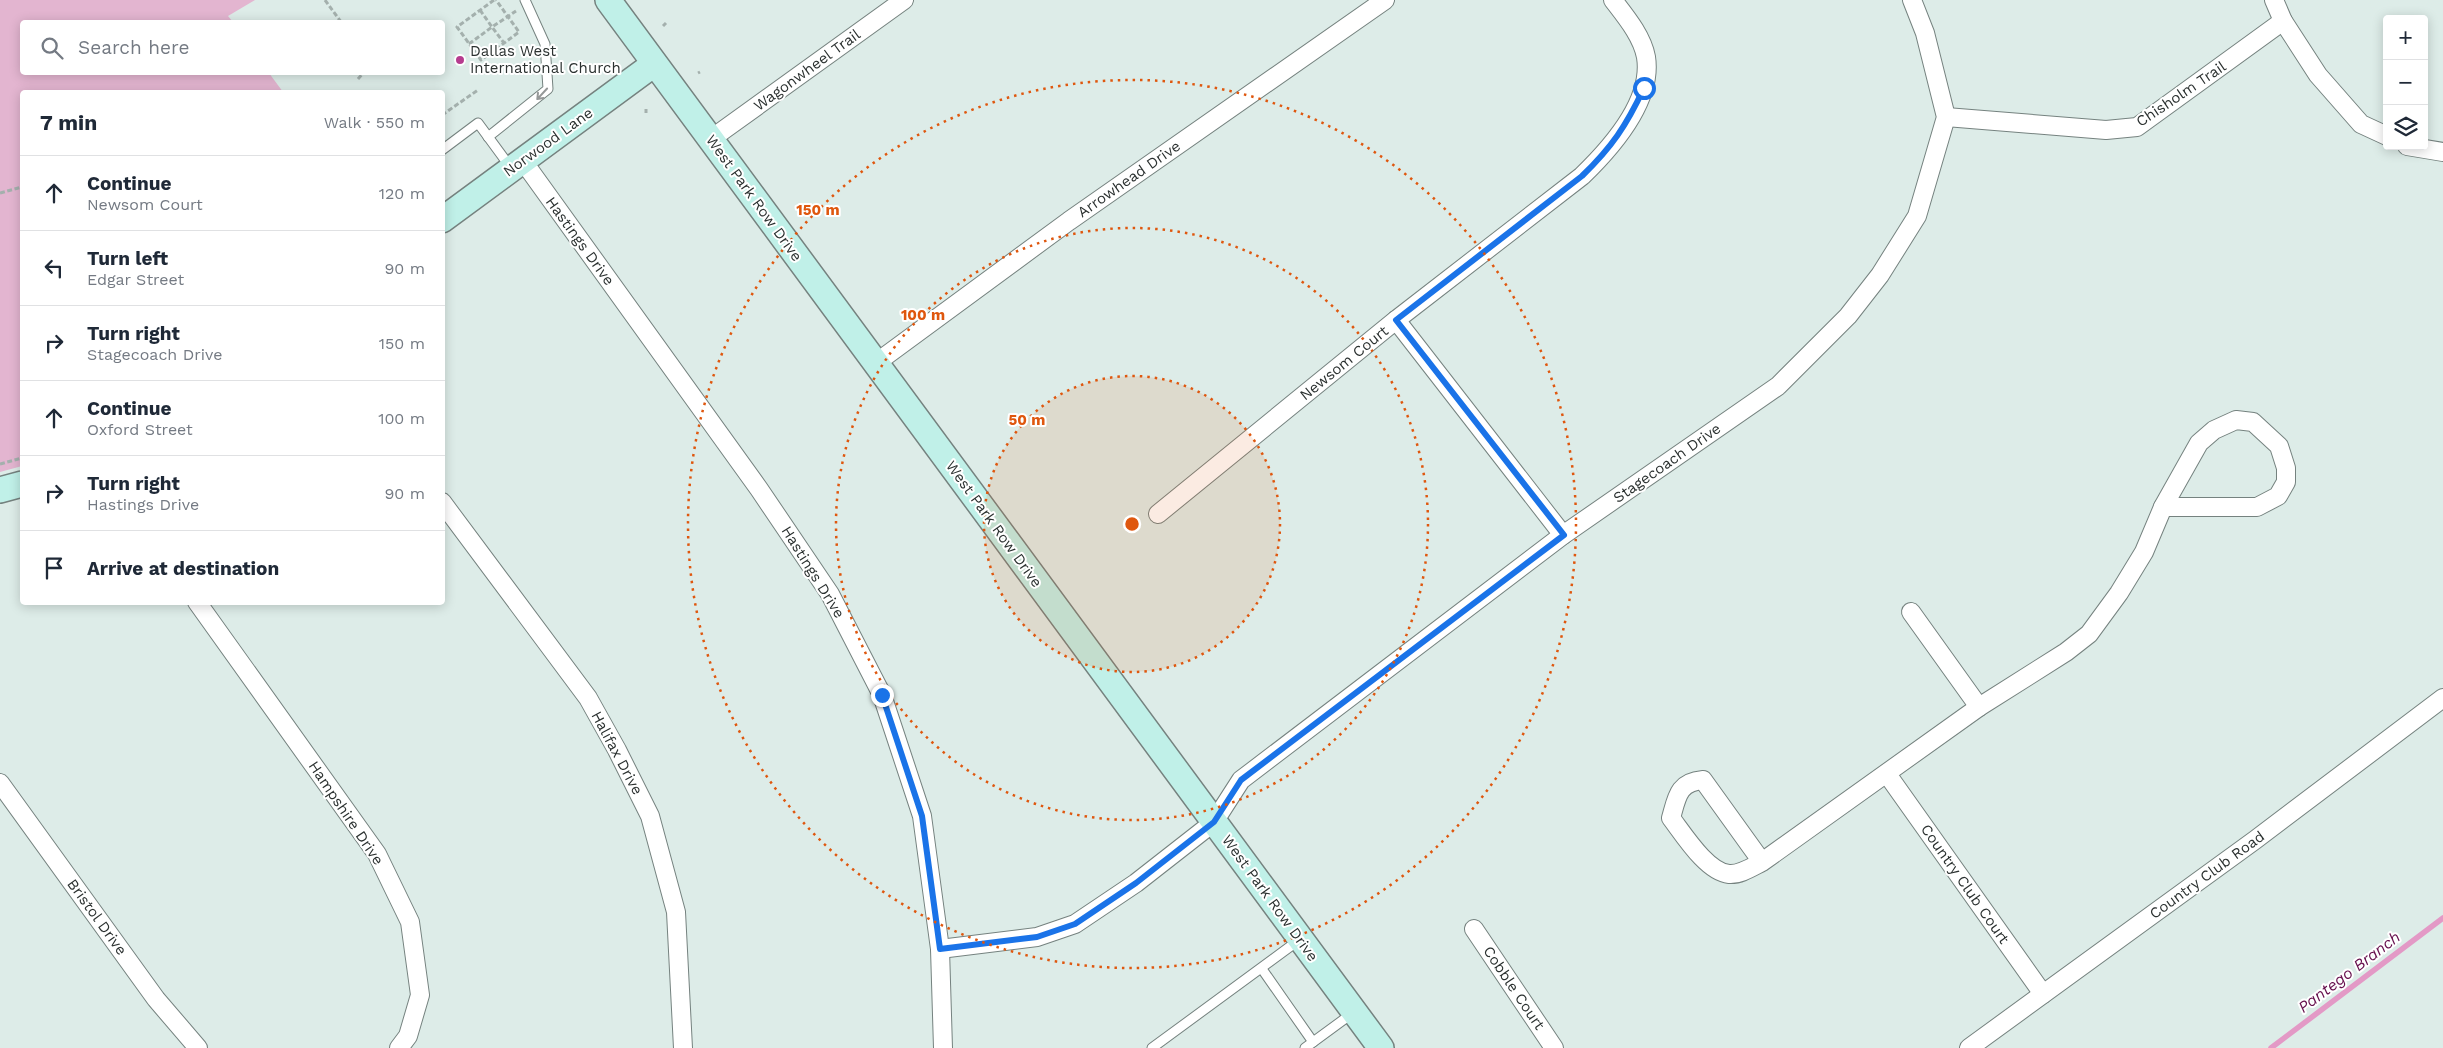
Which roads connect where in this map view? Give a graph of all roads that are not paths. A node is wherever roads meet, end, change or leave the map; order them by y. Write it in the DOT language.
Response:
graph roads {
  1 [pos="525,0"];
  2 [pos="608,0"];
  3 [pos="904,0"];
  4 [pos="1385,0"];
  5 [pos="1613,0"];
  6 [pos="1912,0"];
  7 [pos="2274,0"];
  8 [pos="2283,21"];
  9 [pos="654,64"];
  10 [pos="1946,117"];
  11 [pos="2383,134"];
  12 [pos="488,137"];
  13 [pos="711,139"];
  14 [pos="445,148"];
  15 [pos="2428,150"];
  16 [pos="2443,152"];
  17 [pos="517,165"];
  18 [pos="445,218"];
  19 [pos="1396,320"];
  20 [pos="876,363"];
  21 [pos="20,485"];
  22 [pos="0,490"];
  23 [pos="445,506"];
  24 [pos="2163,507"];
  25 [pos="1158,514"];
  26 [pos="1564,535"];
  27 [pos="199,605"];
  28 [pos="1911,612"];
  29 [pos="2443,698"];
  30 [pos="1979,707"];
  31 [pos="1887,774"];
  32 [pos="0,783"];
  33 [pos="1214,822"];
  34 [pos="1762,862"];
  35 [pos="1474,929"];
  36 [pos="1300,939"];
  37 [pos="940,949"];
  38 [pos="1262,969"];
  39 [pos="2044,994"];
  40 [pos="1354,1012"];
  41 [pos="1313,1042"];
  42 [pos="198,1048"];
  43 [pos="399,1048"];
  44 [pos="683,1048"];
  45 [pos="942,1048"];
  46 [pos="1152,1048"];
  47 [pos="1305,1048"];
  48 [pos="1381,1048"];
  49 [pos="1554,1048"];
  50 [pos="1969,1048"];
  1 -- 12 [label="lane, one-way"];
  2 -- 9 [label="main road, West Park Row Drive"];
  3 -- 13 [label="street, Wagonwheel Trail"];
  4 -- 20 [label="street, Arrowhead Drive"];
  5 -- 19 [label="street, Newsom Court"];
  6 -- 10 [label="street, Stagecoach Drive"];
  7 -- 8 [label="street"];
  8 -- 10 [label="street, Chisholm Trail"];
  8 -- 11 [label="street"];
  9 -- 13 [label="main road, West Park Row Drive"];
  9 -- 17 [label="main road, Norwood Lane"];
  10 -- 26 [label="street, Stagecoach Drive"];
  12 -- 14 [label="lane"];
  12 -- 17 [label="lane"];
  13 -- 20 [label="main road, West Park Row Drive"];
  15 -- 16 [label="street"];
  17 -- 18 [label="main road, Norwood Lane"];
  17 -- 37 [label="street, Hastings Drive"];
  19 -- 25 [label="street, Newsom Court"];
  19 -- 26 [label="street"];
  20 -- 33 [label="main road, West Park Row Drive"];
  21 -- 22 [label="main road"];
  23 -- 44 [label="street, Halifax Drive"];
  24 -- 24 [label="street"];
  24 -- 30 [label="street"];
  26 -- 33 [label="street, Stagecoach Drive"];
  27 -- 43 [label="street, Hampshire Drive"];
  28 -- 30 [label="street"];
  29 -- 39 [label="street, Country Club Road"];
  30 -- 31 [label="street"];
  31 -- 34 [label="street"];
  31 -- 39 [label="street, Country Club Court"];
  32 -- 42 [label="street, Bristol Drive"];
  33 -- 36 [label="main road, West Park Row Drive"];
  33 -- 37 [label="street, Stagecoach Drive"];
  34 -- 34 [label="street"];
  35 -- 49 [label="street, Cobble Court"];
  36 -- 38 [label="lane"];
  36 -- 40 [label="main road, West Park Row Drive"];
  37 -- 45 [label="street, Hastings Drive"];
  38 -- 41 [label="lane"];
  38 -- 46 [label="lane"];
  39 -- 50 [label="street, Country Club Road"];
  40 -- 41 [label="lane"];
  40 -- 48 [label="main road, West Park Row Drive"];
  41 -- 47 [label="lane"];
}
